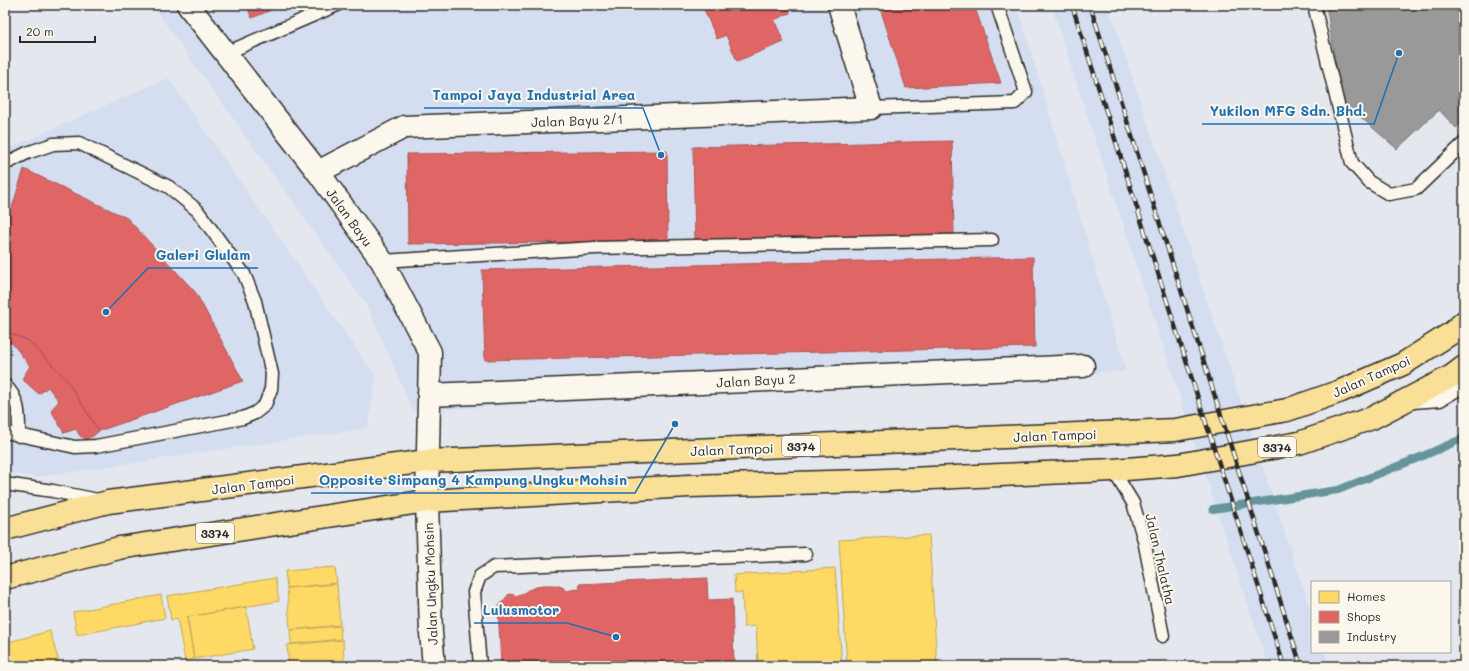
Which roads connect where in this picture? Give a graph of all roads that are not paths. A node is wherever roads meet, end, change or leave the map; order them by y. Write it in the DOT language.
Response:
graph roads {
  1 [pos="188,5"];
  2 [pos="336,5"];
  3 [pos="839,5"];
  4 [pos="997,5"];
  5 [pos="1314,5"];
  6 [pos="226,54"];
  7 [pos="871,108"];
  8 [pos="1464,143"];
  9 [pos="5,164"];
  10 [pos="318,172"];
  11 [pos="992,240"];
  12 [pos="382,261"];
  13 [pos="1464,322"];
  14 [pos="1083,366"];
  15 [pos="1464,367"];
  16 [pos="5,385"];
  17 [pos="1464,386"];
  18 [pos="429,395"];
  19 [pos="1400,403"];
  20 [pos="5,432"];
  21 [pos="20,436"];
  22 [pos="428,461"];
  23 [pos="1113,470"];
  24 [pos="5,484"];
  25 [pos="427,501"];
  26 [pos="108,502"];
  27 [pos="5,529"];
  28 [pos="806,554"];
  29 [pos="5,578"];
  30 [pos="1163,636"];
  31 [pos="434,666"];
  32 [pos="480,666"];
  1 -- 6 [label="street, Jalan Bayu"];
  2 -- 6 [label="lane"];
  3 -- 7 [label="street"];
  4 -- 7 [label="lane"];
  5 -- 8 [label="lane"];
  6 -- 10 [label="street, Jalan Bayu"];
  7 -- 10 [label="street, Jalan Bayu 2/1"];
  9 -- 21 [label="lane"];
  10 -- 12 [label="street, Jalan Bayu"];
  11 -- 12 [label="lane"];
  12 -- 18 [label="street, Jalan Bayu"];
  13 -- 22 [label="main road, Jalan Tampoi / 3374"];
  14 -- 18 [label="street, Jalan Bayu 2"];
  15 -- 19 [label="main road, 3374"];
  16 -- 21 [label="lane"];
  17 -- 19 [label="lane"];
  18 -- 22 [label="street, Jalan Bayu"];
  19 -- 23 [label="main road, 3374"];
  20 -- 21 [label="lane"];
  22 -- 25 [label="street, Jalan Ungku Mohsin"];
  22 -- 26 [label="main road, Jalan Tampoi / 3374"];
  23 -- 25 [label="main road, 3374"];
  23 -- 30 [label="lane, Jalan Thalatha"];
  24 -- 26 [label="lane"];
  25 -- 29 [label="main road, 3374"];
  25 -- 31 [label="street, Jalan Ungku Mohsin"];
  26 -- 27 [label="main road, Jalan Tampoi / 3374"];
  28 -- 32 [label="lane"];
}
